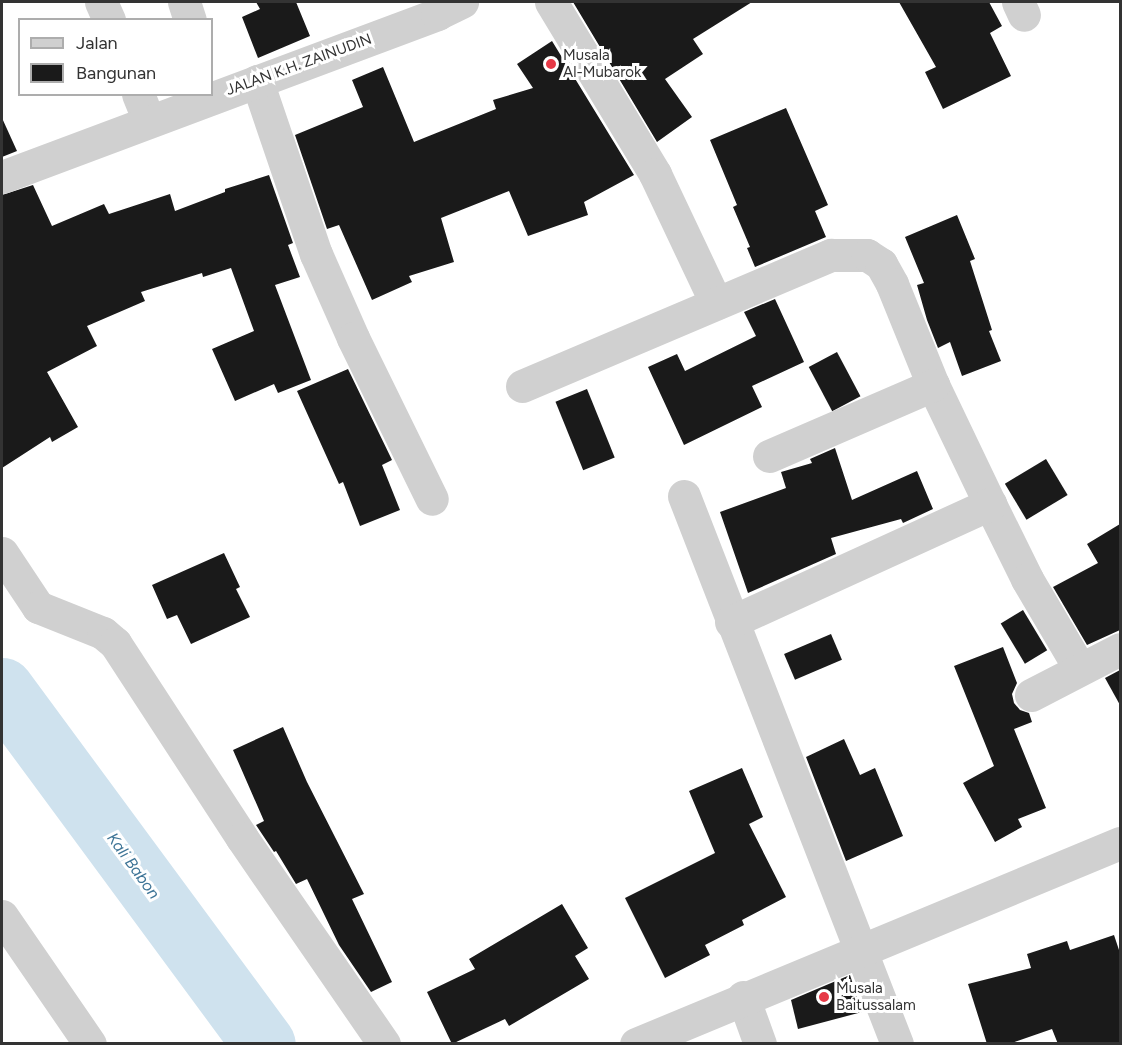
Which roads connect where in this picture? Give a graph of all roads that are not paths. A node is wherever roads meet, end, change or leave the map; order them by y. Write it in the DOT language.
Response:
graph roads {
  1 [pos="100,2"];
  2 [pos="184,2"];
  3 [pos="551,2"];
  4 [pos="456,3"];
  5 [pos="108,18"];
  6 [pos="189,18"];
  7 [pos="257,81"];
  8 [pos="213,91"];
  9 [pos="192,96"];
  10 [pos="143,108"];
  11 [pos="2,177"];
  12 [pos="716,303"];
  13 [pos="933,385"];
  14 [pos="522,386"];
  15 [pos="770,456"];
  16 [pos="684,496"];
  17 [pos="432,499"];
  18 [pos="990,504"];
  19 [pos="2,553"];
  20 [pos="731,622"];
  21 [pos="1120,649"];
  22 [pos="1080,669"];
  23 [pos="1031,695"];
  24 [pos="1120,843"];
  25 [pos="2,916"];
  26 [pos="862,949"];
  27 [pos="743,998"];
  28 [pos="90,1044"];
  29 [pos="384,1044"];
  30 [pos="636,1044"];
  31 [pos="760,1044"];
  32 [pos="897,1044"];
  1 -- 5 [label="street"];
  2 -- 6 [label="street"];
  3 -- 12 [label="street"];
  4 -- 7 [label="street, JALAN K.H. ZAINUDIN"];
  7 -- 8 [label="street, JALAN K.H. ZAINUDIN"];
  7 -- 17 [label="street"];
  9 -- 10 [label="street, JALAN K.H. ZAINUDIN"];
  10 -- 11 [label="street, JALAN K.H. ZAINUDIN"];
  12 -- 13 [label="street"];
  12 -- 14 [label="street"];
  13 -- 15 [label="street"];
  13 -- 18 [label="street"];
  16 -- 20 [label="street"];
  18 -- 20 [label="street"];
  18 -- 22 [label="street"];
  19 -- 29 [label="street"];
  20 -- 26 [label="street"];
  21 -- 22 [label="street"];
  22 -- 23 [label="street"];
  24 -- 26 [label="street"];
  25 -- 28 [label="street"];
  26 -- 27 [label="street"];
  26 -- 32 [label="street"];
  27 -- 30 [label="street"];
  27 -- 31 [label="street"];
}
